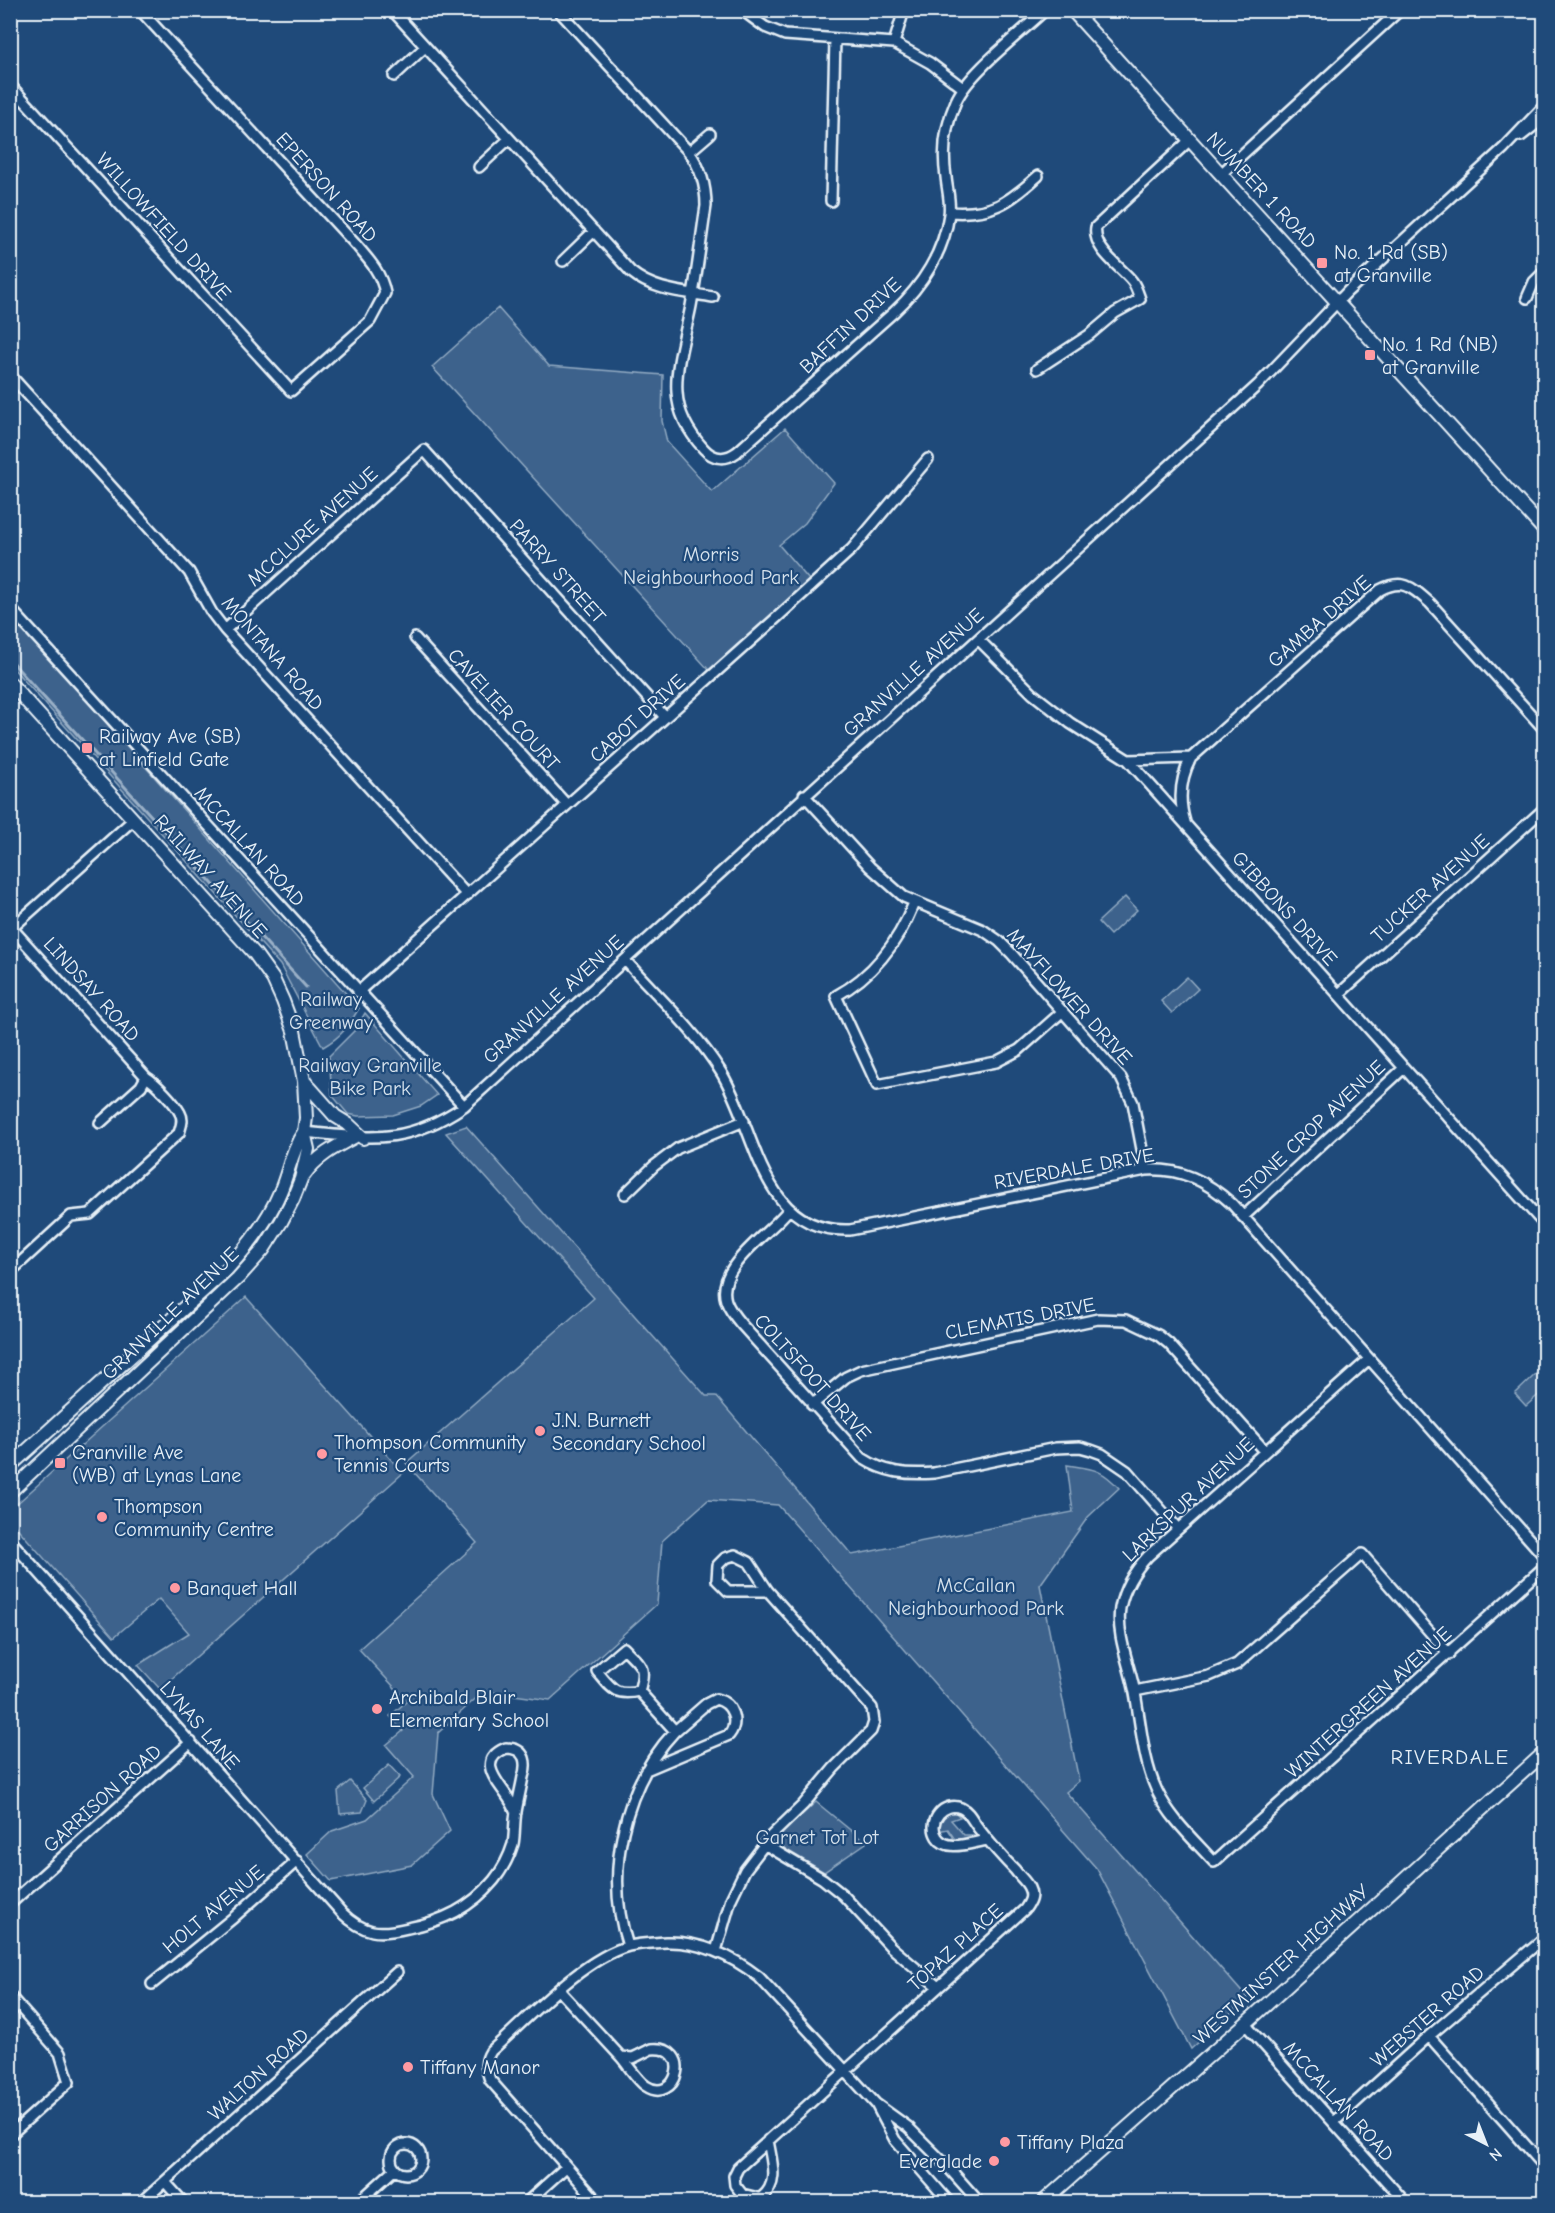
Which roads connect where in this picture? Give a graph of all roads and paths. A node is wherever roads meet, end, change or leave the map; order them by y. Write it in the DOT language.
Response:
graph roads {
  1 [pos="140,10"];
  2 [pos="392,10"];
  3 [pos="558,10"];
  4 [pos="742,10"];
  5 [pos="904,10"];
  6 [pos="1045,10"];
  7 [pos="1072,10"];
  8 [pos="1400,10"];
  9 [pos="836,39"];
  10 [pos="894,43"];
  11 [pos="425,47"];
  12 [pos="393,76"];
  13 [pos="10,85"];
  14 [pos="963,88"];
  15 [pos="1545,106"];
  16 [pos="1545,118"];
  17 [pos="710,134"];
  18 [pos="508,138"];
  19 [pos="1190,140"];
  20 [pos="1504,148"];
  21 [pos="689,152"];
  22 [pos="479,167"];
  23 [pos="1221,174"];
  24 [pos="1038,176"];
  25 [pos="831,201"];
  26 [pos="950,212"];
  27 [pos="594,231"];
  28 [pos="563,261"];
  29 [pos="1545,272"];
  30 [pos="693,294"];
  31 [pos="713,297"];
  32 [pos="1527,298"];
  33 [pos="1338,302"];
  34 [pos="1037,369"];
  35 [pos="10,375"];
  36 [pos="291,391"];
  37 [pos="424,450"];
  38 [pos="928,459"];
  39 [pos="1545,530"];
  40 [pos="10,608"];
  41 [pos="225,630"];
  42 [pos="415,638"];
  43 [pos="979,640"];
  44 [pos="10,683"];
  45 [pos="665,717"];
  46 [pos="1545,729"];
  47 [pos="1191,758"];
  48 [pos="1128,760"];
  49 [pos="804,795"];
  50 [pos="567,805"];
  51 [pos="1545,809"];
  52 [pos="133,820"];
  53 [pos="1186,826"];
  54 [pos="467,895"];
  55 [pos="914,903"];
  56 [pos="11,927"];
  57 [pos="625,960"];
  58 [pos="358,992"];
  59 [pos="1339,994"];
  60 [pos="1063,1011"];
  61 [pos="1404,1068"];
  62 [pos="146,1077"];
  63 [pos="304,1081"];
  64 [pos="464,1106"];
  65 [pos="744,1121"];
  66 [pos="100,1123"];
  67 [pos="304,1132"];
  68 [pos="358,1137"];
  69 [pos="1146,1170"];
  70 [pos="301,1179"];
  71 [pos="625,1194"];
  72 [pos="789,1209"];
  73 [pos="1243,1216"];
  74 [pos="1545,1224"];
  75 [pos="10,1272"];
  76 [pos="1369,1359"];
  77 [pos="812,1405"];
  78 [pos="1265,1451"];
  79 [pos="10,1466"];
  80 [pos="10,1492"];
  81 [pos="1178,1529"];
  82 [pos="10,1540"];
  83 [pos="1545,1556"];
  84 [pos="1545,1567"];
  85 [pos="768,1591"];
  86 [pos="1449,1653"];
  87 [pos="639,1691"];
  88 [pos="1135,1692"];
  89 [pos="675,1731"];
  90 [pos="191,1742"];
  91 [pos="1545,1753"];
  92 [pos="646,1770"];
  93 [pos="516,1813"];
  94 [pos="988,1840"];
  95 [pos="764,1844"];
  96 [pos="297,1861"];
  97 [pos="1214,1862"];
  98 [pos="12,1898"];
  99 [pos="1542,1945"];
  100 [pos="628,1946"];
  101 [pos="716,1951"];
  102 [pos="397,1972"];
  103 [pos="152,1984"];
  104 [pos="938,1987"];
  105 [pos="559,1990"];
  106 [pos="10,1996"];
  107 [pos="1245,2024"];
  108 [pos="1429,2036"];
  109 [pos="621,2058"];
  110 [pos="846,2070"];
  111 [pos="876,2104"];
  112 [pos="1334,2121"];
  113 [pos="10,2135"];
  114 [pos="768,2140"];
  115 [pos="1545,2166"];
  116 [pos="566,2167"];
  117 [pos="394,2170"];
  118 [pos="165,2182"];
  119 [pos="142,2202"];
  120 [pos="183,2202"];
  121 [pos="366,2202"];
  122 [pos="526,2202"];
  123 [pos="598,2202"];
  124 [pos="949,2202"];
  125 [pos="978,2202"];
  126 [pos="1043,2202"];
  127 [pos="1405,2202"];
  1 -- 36 [label="street, EPERSON ROAD"];
  2 -- 11 [label="street"];
  3 -- 21 [label="street"];
  4 -- 9 [label="street"];
  5 -- 10 [label="street"];
  6 -- 14 [label="street, BAFFIN DRIVE"];
  7 -- 19 [label="main road, NUMBER 1 ROAD"];
  8 -- 23 [label="street"];
  9 -- 10 [label="street"];
  9 -- 25 [label="street"];
  10 -- 14 [label="street"];
  11 -- 12 [label="street"];
  11 -- 18 [label="street"];
  13 -- 36 [label="street, WILLOWFIELD DRIVE"];
  14 -- 26 [label="street, BAFFIN DRIVE"];
  15 -- 20 [label="street, GRANVILLE AVENUE"];
  16 -- 20 [label="street, GRANVILLE AVENUE"];
  17 -- 21 [label="street"];
  18 -- 22 [label="street"];
  18 -- 27 [label="street"];
  19 -- 23 [label="main road, NUMBER 1 ROAD"];
  19 -- 34 [label="street"];
  20 -- 33 [label="street, GRANVILLE AVENUE"];
  21 -- 30 [label="street"];
  23 -- 33 [label="main road, NUMBER 1 ROAD"];
  24 -- 26 [label="street"];
  26 -- 30 [label="street, BAFFIN DRIVE"];
  27 -- 28 [label="street"];
  27 -- 30 [label="street"];
  29 -- 32 [label="street"];
  30 -- 31 [label="street"];
  33 -- 39 [label="main road, NUMBER 1 ROAD"];
  33 -- 43 [label="street, GRANVILLE AVENUE"];
  35 -- 41 [label="street, MONTANA ROAD"];
  37 -- 41 [label="street, MCCLURE AVENUE"];
  37 -- 45 [label="street, PARRY STREET"];
  38 -- 45 [label="street, CABOT DRIVE"];
  40 -- 58 [label="street, MCCALLAN ROAD"];
  41 -- 54 [label="street, MONTANA ROAD"];
  42 -- 50 [label="street, CAVELIER COURT"];
  43 -- 48 [label="street, GIBBONS DRIVE"];
  43 -- 49 [label="street, GRANVILLE AVENUE"];
  44 -- 52 [label="main road, RAILWAY AVENUE"];
  45 -- 50 [label="street, CABOT DRIVE"];
  46 -- 47 [label="street, GAMBA DRIVE"];
  47 -- 48 [label="street"];
  47 -- 53 [label="street, GAMBA DRIVE"];
  48 -- 53 [label="street, GIBBONS DRIVE"];
  49 -- 55 [label="street, MAYFLOWER DRIVE"];
  49 -- 57 [label="street, GRANVILLE AVENUE"];
  50 -- 54 [label="street, CABOT DRIVE"];
  51 -- 59 [label="street, TUCKER AVENUE"];
  52 -- 56 [label="street"];
  52 -- 63 [label="main road, RAILWAY AVENUE"];
  53 -- 59 [label="street, GIBBONS DRIVE"];
  54 -- 58 [label="street, CABOT DRIVE"];
  55 -- 60 [label="street, MAYFLOWER DRIVE"];
  55 -- 60 [label="street"];
  56 -- 62 [label="street, LINDSAY ROAD"];
  57 -- 64 [label="street, GRANVILLE AVENUE"];
  57 -- 65 [label="street, RIVERDALE DRIVE"];
  58 -- 64 [label="street, MCCALLAN ROAD"];
  59 -- 61 [label="street, GIBBONS DRIVE"];
  60 -- 69 [label="street, MAYFLOWER DRIVE"];
  61 -- 73 [label="street, STONE CROP AVENUE"];
  61 -- 74 [label="street, GIBBONS DRIVE"];
  62 -- 66 [label="street"];
  62 -- 75 [label="street, LINDSAY ROAD"];
  63 -- 67 [label="main road, RAILWAY AVENUE"];
  63 -- 68 [label="main road"];
  64 -- 68 [label="street, GRANVILLE AVENUE"];
  65 -- 71 [label="street"];
  65 -- 72 [label="street, RIVERDALE DRIVE"];
  67 -- 68 [label="street, GRANVILLE AVENUE"];
  67 -- 70 [label="main road, GRANVILLE AVENUE"];
  67 -- 79 [label="main road, GRANVILLE AVENUE"];
  68 -- 70 [label="main road"];
  69 -- 72 [label="street, RIVERDALE DRIVE"];
  69 -- 73 [label="street, RIVERDALE DRIVE"];
  70 -- 80 [label="main road, GRANVILLE AVENUE"];
  72 -- 77 [label="street, COLTSFOOT DRIVE"];
  73 -- 76 [label="street, RIVERDALE DRIVE"];
  76 -- 78 [label="street, LARKSPUR AVENUE"];
  76 -- 83 [label="street, RIVERDALE DRIVE"];
  77 -- 78 [label="street, CLEMATIS DRIVE"];
  77 -- 81 [label="street, COLTSFOOT DRIVE"];
  78 -- 81 [label="street, LARKSPUR AVENUE"];
  81 -- 88 [label="street, LARKSPUR AVENUE"];
  82 -- 90 [label="street, LYNAS LANE"];
  84 -- 86 [label="street, WINTERGREEN AVENUE"];
  85 -- 85 [label="street"];
  85 -- 95 [label="street"];
  86 -- 88 [label="street"];
  86 -- 97 [label="street, WINTERGREEN AVENUE"];
  87 -- 87 [label="street"];
  87 -- 89 [label="street"];
  88 -- 97 [label="street, LARKSPUR AVENUE"];
  89 -- 92 [label="street"];
  89 -- 92 [label="street"];
  90 -- 96 [label="street, LYNAS LANE"];
  90 -- 98 [label="street, GARRISON ROAD"];
  91 -- 107 [label="main road, WESTMINSTER HIGHWAY"];
  92 -- 100 [label="street"];
  93 -- 93 [label="street"];
  93 -- 96 [label="street, LYNAS LANE"];
  94 -- 94 [label="street"];
  94 -- 104 [label="street, TOPAZ PLACE"];
  95 -- 101 [label="street"];
  95 -- 104 [label="street"];
  96 -- 103 [label="street, HOLT AVENUE"];
  99 -- 108 [label="street, WEBSTER ROAD"];
  100 -- 101 [label="street"];
  100 -- 105 [label="street"];
  101 -- 110 [label="street"];
  102 -- 118 [label="street, WALTON ROAD"];
  104 -- 110 [label="street, TOPAZ PLACE"];
  105 -- 109 [label="street"];
  105 -- 116 [label="street"];
  106 -- 113 [label="street"];
  107 -- 112 [label="street, MCCALLAN ROAD"];
  107 -- 126 [label="main road, WESTMINSTER HIGHWAY"];
  108 -- 112 [label="street, WEBSTER ROAD"];
  108 -- 115 [label="street"];
  109 -- 109 [label="street"];
  110 -- 111 [label="street"];
  110 -- 114 [label="street, TOPAZ PLACE"];
  111 -- 124 [label="street"];
  111 -- 125 [label="street"];
  112 -- 127 [label="street, MCCALLAN ROAD"];
  114 -- 114 [label="street, TOPAZ PLACE"];
  116 -- 122 [label="street"];
  116 -- 123 [label="street"];
  117 -- 121 [label="street"];
  118 -- 119 [label="street, WALTON ROAD"];
  118 -- 120 [label="street"];
}
